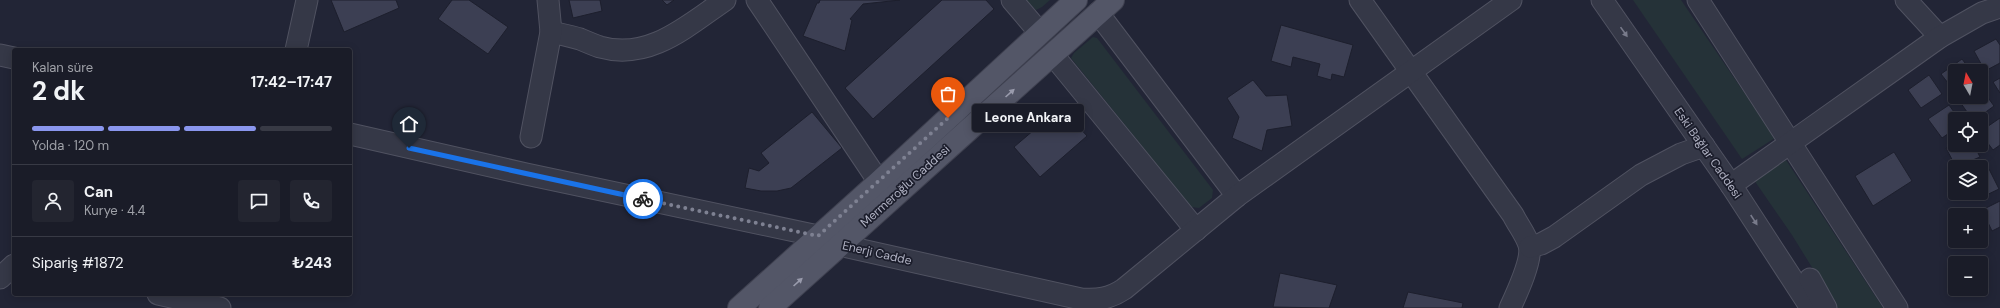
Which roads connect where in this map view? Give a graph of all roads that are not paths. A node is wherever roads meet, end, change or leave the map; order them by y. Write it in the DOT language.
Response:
graph roads {
  1 [pos="307,0"];
  2 [pos="548,0"];
  3 [pos="725,0"];
  4 [pos="757,0"];
  5 [pos="1012,0"];
  6 [pos="1076,0"];
  7 [pos="1360,0"];
  8 [pos="1511,0"];
  9 [pos="1602,0"];
  10 [pos="1619,0"];
  11 [pos="1698,0"];
  12 [pos="1906,0"];
  13 [pos="1106,7"];
  14 [pos="2000,7"];
  15 [pos="550,32"];
  16 [pos="1040,33"];
  17 [pos="1940,37"];
  18 [pos="296,48"];
  19 [pos="0,55"];
  20 [pos="1053,55"];
  21 [pos="12,58"];
  22 [pos="1409,72"];
  23 [pos="352,134"];
  24 [pos="531,137"];
  25 [pos="1791,142"];
  26 [pos="1704,146"];
  27 [pos="879,182"];
  28 [pos="1737,182"];
  29 [pos="1236,196"];
  30 [pos="1196,230"];
  31 [pos="818,236"];
  32 [pos="839,245"];
  33 [pos="1530,247"];
  34 [pos="0,258"];
  35 [pos="12,261"];
  36 [pos="12,266"];
  37 [pos="0,278"];
  38 [pos="166,296"];
  39 [pos="211,307"];
  40 [pos="739,308"];
  41 [pos="770,308"];
  42 [pos="1510,308"];
  43 [pos="1811,308"];
  44 [pos="1826,308"];
  45 [pos="1897,308"];
  1 -- 18 [label="street"];
  2 -- 15 [label="street"];
  3 -- 15 [label="street"];
  4 -- 27 [label="street"];
  5 -- 16 [label="street"];
  6 -- 16 [label="main road, Mermeroğlu Caddesi"];
  7 -- 22 [label="street"];
  8 -- 22 [label="street"];
  9 -- 26 [label="street, Eski Bağlar Caddesi, one-way"];
  10 -- 28 [label="street, Eski Bağlar Caddesi"];
  11 -- 25 [label="street"];
  12 -- 17 [label="street"];
  13 -- 20 [label="main road, Mermeroğlu Caddesi"];
  13 -- 29 [label="street"];
  14 -- 17 [label="street"];
  15 -- 24 [label="street"];
  16 -- 27 [label="main road, Mermeroğlu Caddesi"];
  17 -- 25 [label="street"];
  19 -- 21 [label="street"];
  20 -- 30 [label="street"];
  32 -- 20 [label="main road, Mermeroğlu Caddesi, one-way"];
  22 -- 29 [label="street"];
  22 -- 33 [label="street"];
  23 -- 31 [label="street, Enerji Cadde"];
  25 -- 28 [label="street"];
  25 -- 45 [label="street"];
  26 -- 28 [label="street, Eski Bağlar Caddesi"];
  26 -- 33 [label="street"];
  27 -- 31 [label="main road, Mermeroğlu Caddesi"];
  28 -- 43 [label="street, Eski Bağlar Caddesi, one-way"];
  28 -- 44 [label="street, Eski Bağlar Caddesi"];
  29 -- 30 [label="street"];
  30 -- 32 [label="street, Enerji Cadde"];
  31 -- 32 [label="street, Enerji Cadde"];
  31 -- 40 [label="main road, Mermeroğlu Caddesi"];
  41 -- 32 [label="main road, Mermeroğlu Caddesi, one-way"];
  33 -- 42 [label="street"];
  34 -- 35 [label="street"];
  36 -- 37 [label="street"];
  38 -- 39 [label="street"];
}
